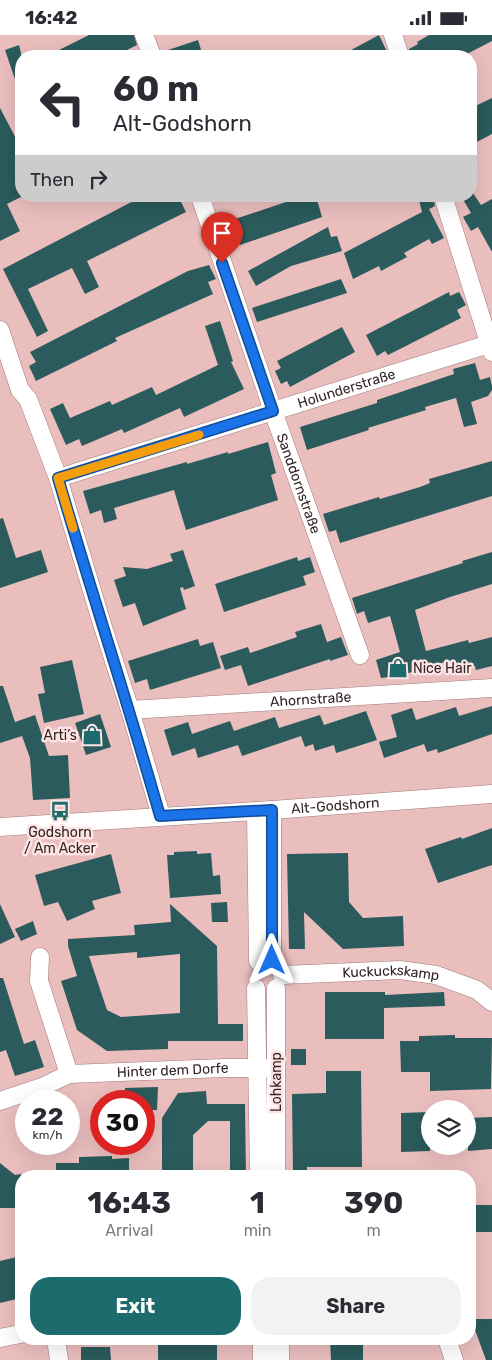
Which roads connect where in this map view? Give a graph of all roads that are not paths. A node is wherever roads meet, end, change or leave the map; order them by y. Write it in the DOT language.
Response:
graph roads {
  1 [pos="144,35"];
  2 [pos="393,35"];
  3 [pos="150,50"];
  4 [pos="398,50"];
  5 [pos="202,202"];
  6 [pos="446,202"];
  7 [pos="0,330"];
  8 [pos="491,346"];
  9 [pos="273,411"];
  10 [pos="58,478"];
  11 [pos="360,655"];
  12 [pos="492,688"];
  13 [pos="130,710"];
  14 [pos="492,795"];
  15 [pos="264,811"];
  16 [pos="160,816"];
  17 [pos="0,827"];
  18 [pos="40,957"];
  19 [pos="272,971"];
  20 [pos="256,988"];
  21 [pos="492,1002"];
  22 [pos="257,1067"];
  23 [pos="275,1068"];
  24 [pos="69,1073"];
  25 [pos="0,1101"];
  26 [pos="259,1170"];
  27 [pos="276,1170"];
  28 [pos="15,1334"];
  29 [pos="0,1338"];
  30 [pos="57,1345"];
  31 [pos="262,1345"];
  32 [pos="280,1345"];
  33 [pos="449,1345"];
  34 [pos="59,1360"];
  35 [pos="262,1360"];
  36 [pos="280,1360"];
  37 [pos="454,1360"];
  1 -- 3 [label="street"];
  2 -- 4 [label="street"];
  5 -- 9 [label="street, Sanddornstraße"];
  6 -- 8 [label="street"];
  7 -- 10 [label="street"];
  8 -- 9 [label="street, Holunderstraße"];
  9 -- 10 [label="street, Holunderstraße"];
  9 -- 11 [label="street, Sanddornstraße"];
  10 -- 13 [label="street"];
  12 -- 13 [label="street, Ahornstraße"];
  13 -- 16 [label="street"];
  14 -- 15 [label="street, Alt-Godshorn"];
  15 -- 16 [label="street, Alt-Godshorn"];
  15 -- 19 [label="street, Lohkamp"];
  16 -- 17 [label="street, Alt-Godshorn"];
  18 -- 24 [label="street"];
  19 -- 20 [label="street"];
  19 -- 20 [label="street, Lohkamp"];
  19 -- 21 [label="street, Kuckuckskamp"];
  19 -- 23 [label="street, Lohkamp"];
  20 -- 22 [label="street, Lohkamp"];
  22 -- 23 [label="street, Hinter dem Dorfe"];
  22 -- 24 [label="street, Hinter dem Dorfe"];
  22 -- 26 [label="street, Lohkamp"];
  23 -- 27 [label="street, Lohkamp"];
  24 -- 25 [label="street, Hinter dem Dorfe"];
  28 -- 29 [label="street"];
  30 -- 34 [label="street"];
  31 -- 35 [label="street"];
  32 -- 36 [label="street"];
  33 -- 37 [label="street"];
}
